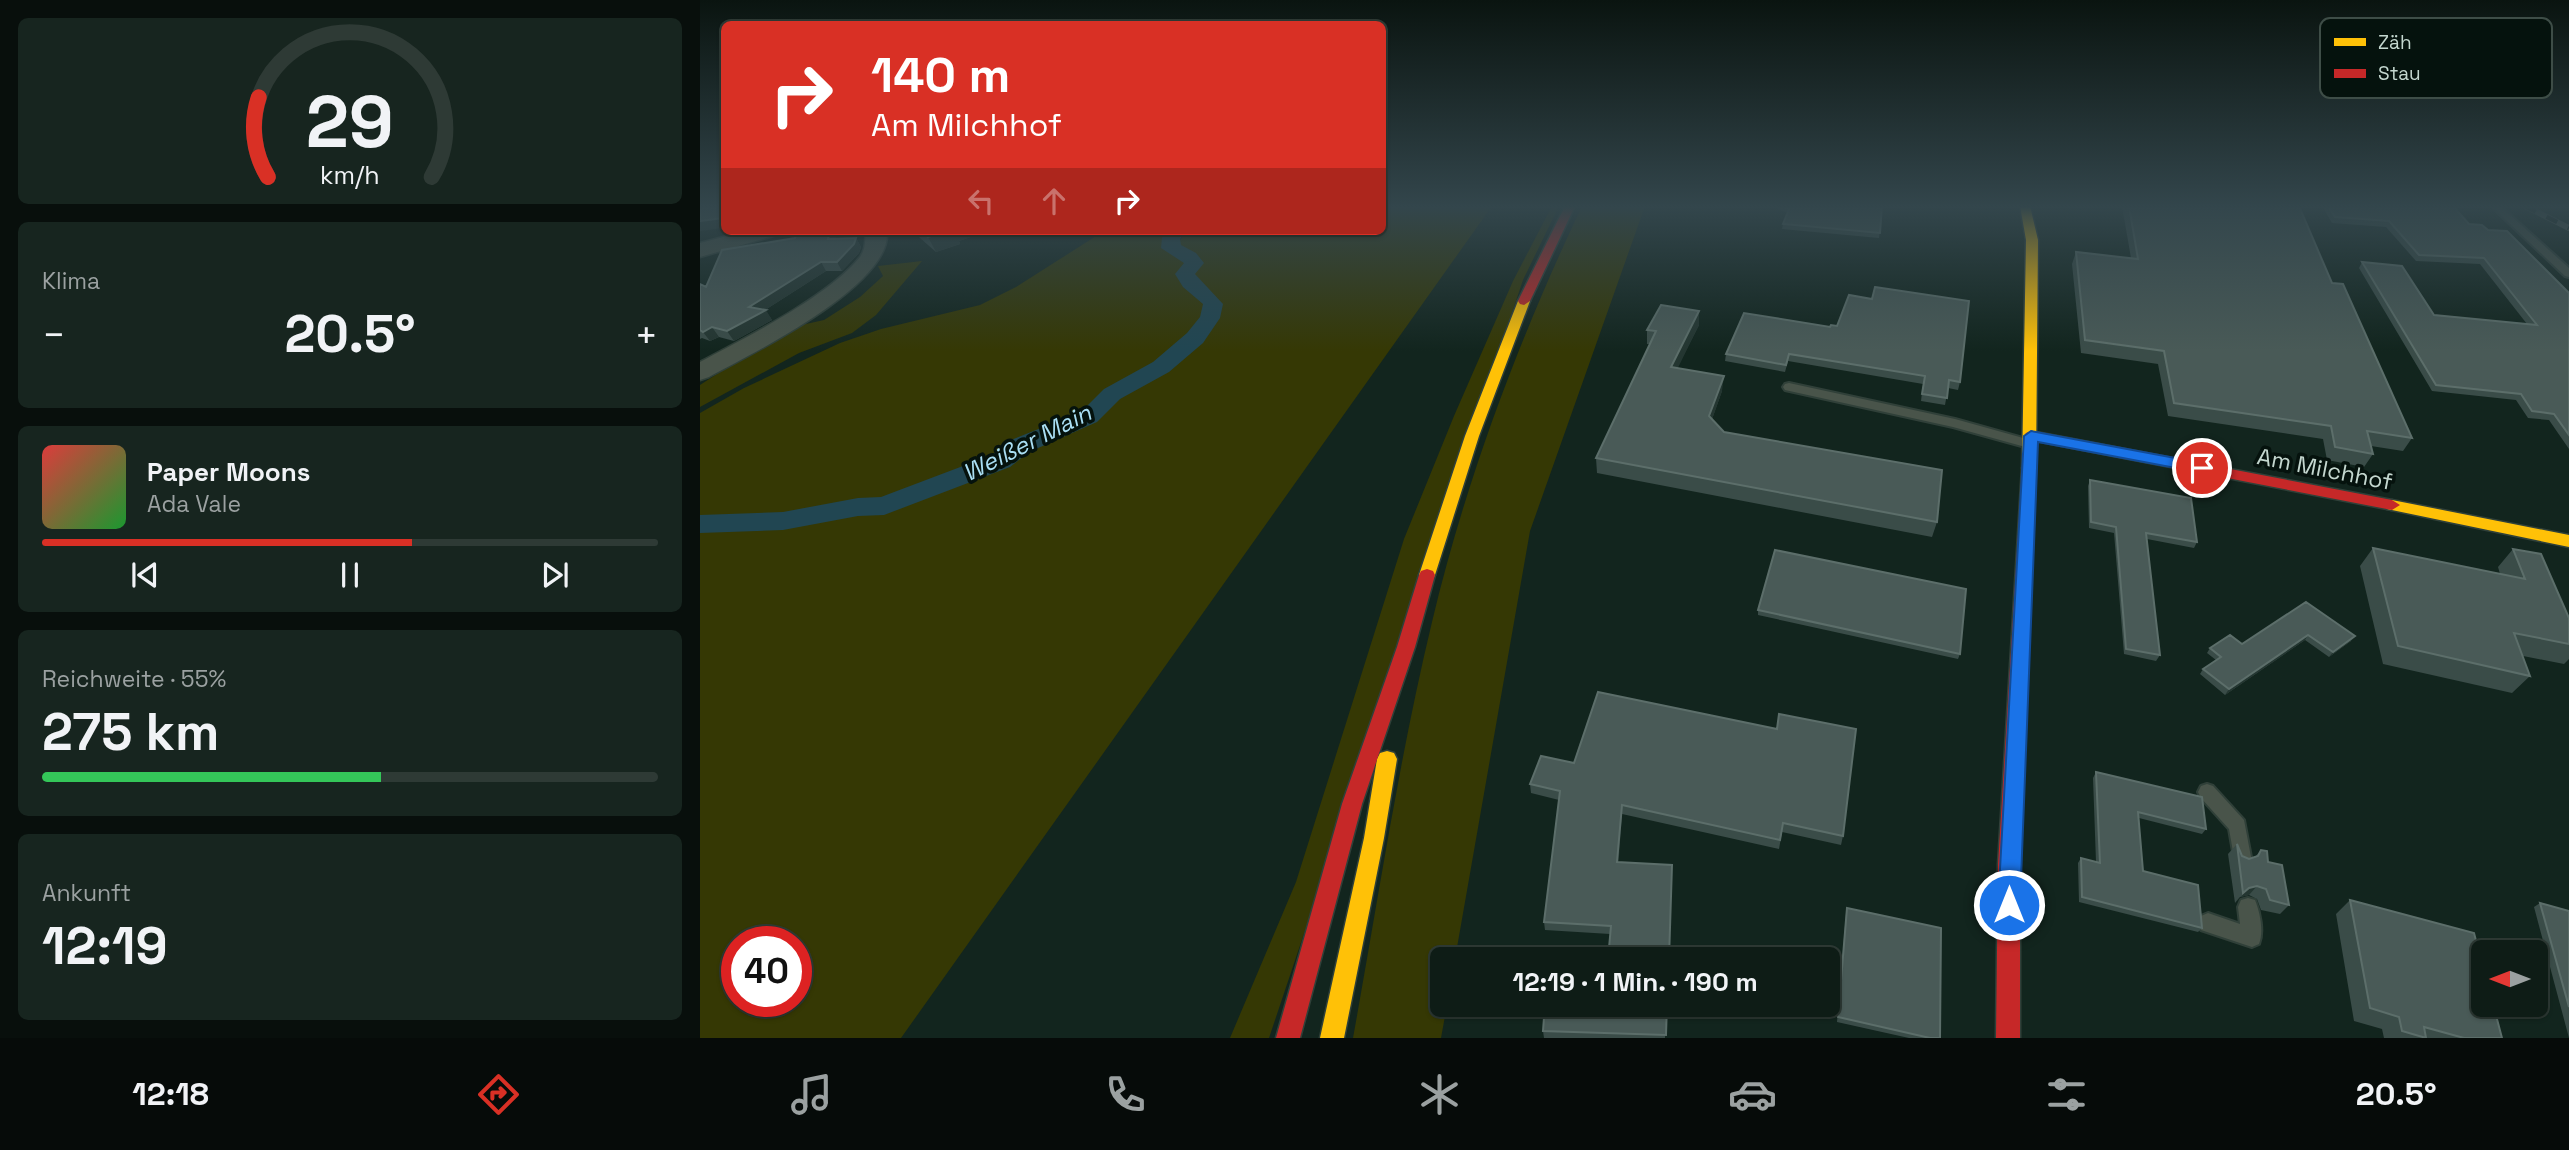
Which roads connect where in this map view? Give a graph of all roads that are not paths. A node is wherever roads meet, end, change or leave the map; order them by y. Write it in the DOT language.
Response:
graph roads {
  1 [pos="872,254"];
  2 [pos="1546,254"];
  3 [pos="2032,254"];
  4 [pos="2548,254"];
  5 [pos="2569,274"];
  6 [pos="700,372"];
  7 [pos="1789,387"];
  8 [pos="2030,440"];
  9 [pos="2569,541"];
  10 [pos="1406,647"];
  11 [pos="2207,792"];
  12 [pos="2242,857"];
  13 [pos="2248,907"];
  14 [pos="2208,923"];
  15 [pos="1288,1038"];
  16 [pos="1332,1038"];
  17 [pos="2008,1038"];
  1 -- 6 [label="street"];
  2 -- 10 [label="main road"];
  3 -- 8 [label="main road"];
  4 -- 5 [label="lane"];
  7 -- 8 [label="lane"];
  8 -- 9 [label="main road, Am Milchhof"];
  8 -- 17 [label="main road"];
  10 -- 15 [label="main road"];
  10 -- 16 [label="main road"];
  11 -- 12 [label="lane"];
  13 -- 14 [label="lane"];
}
